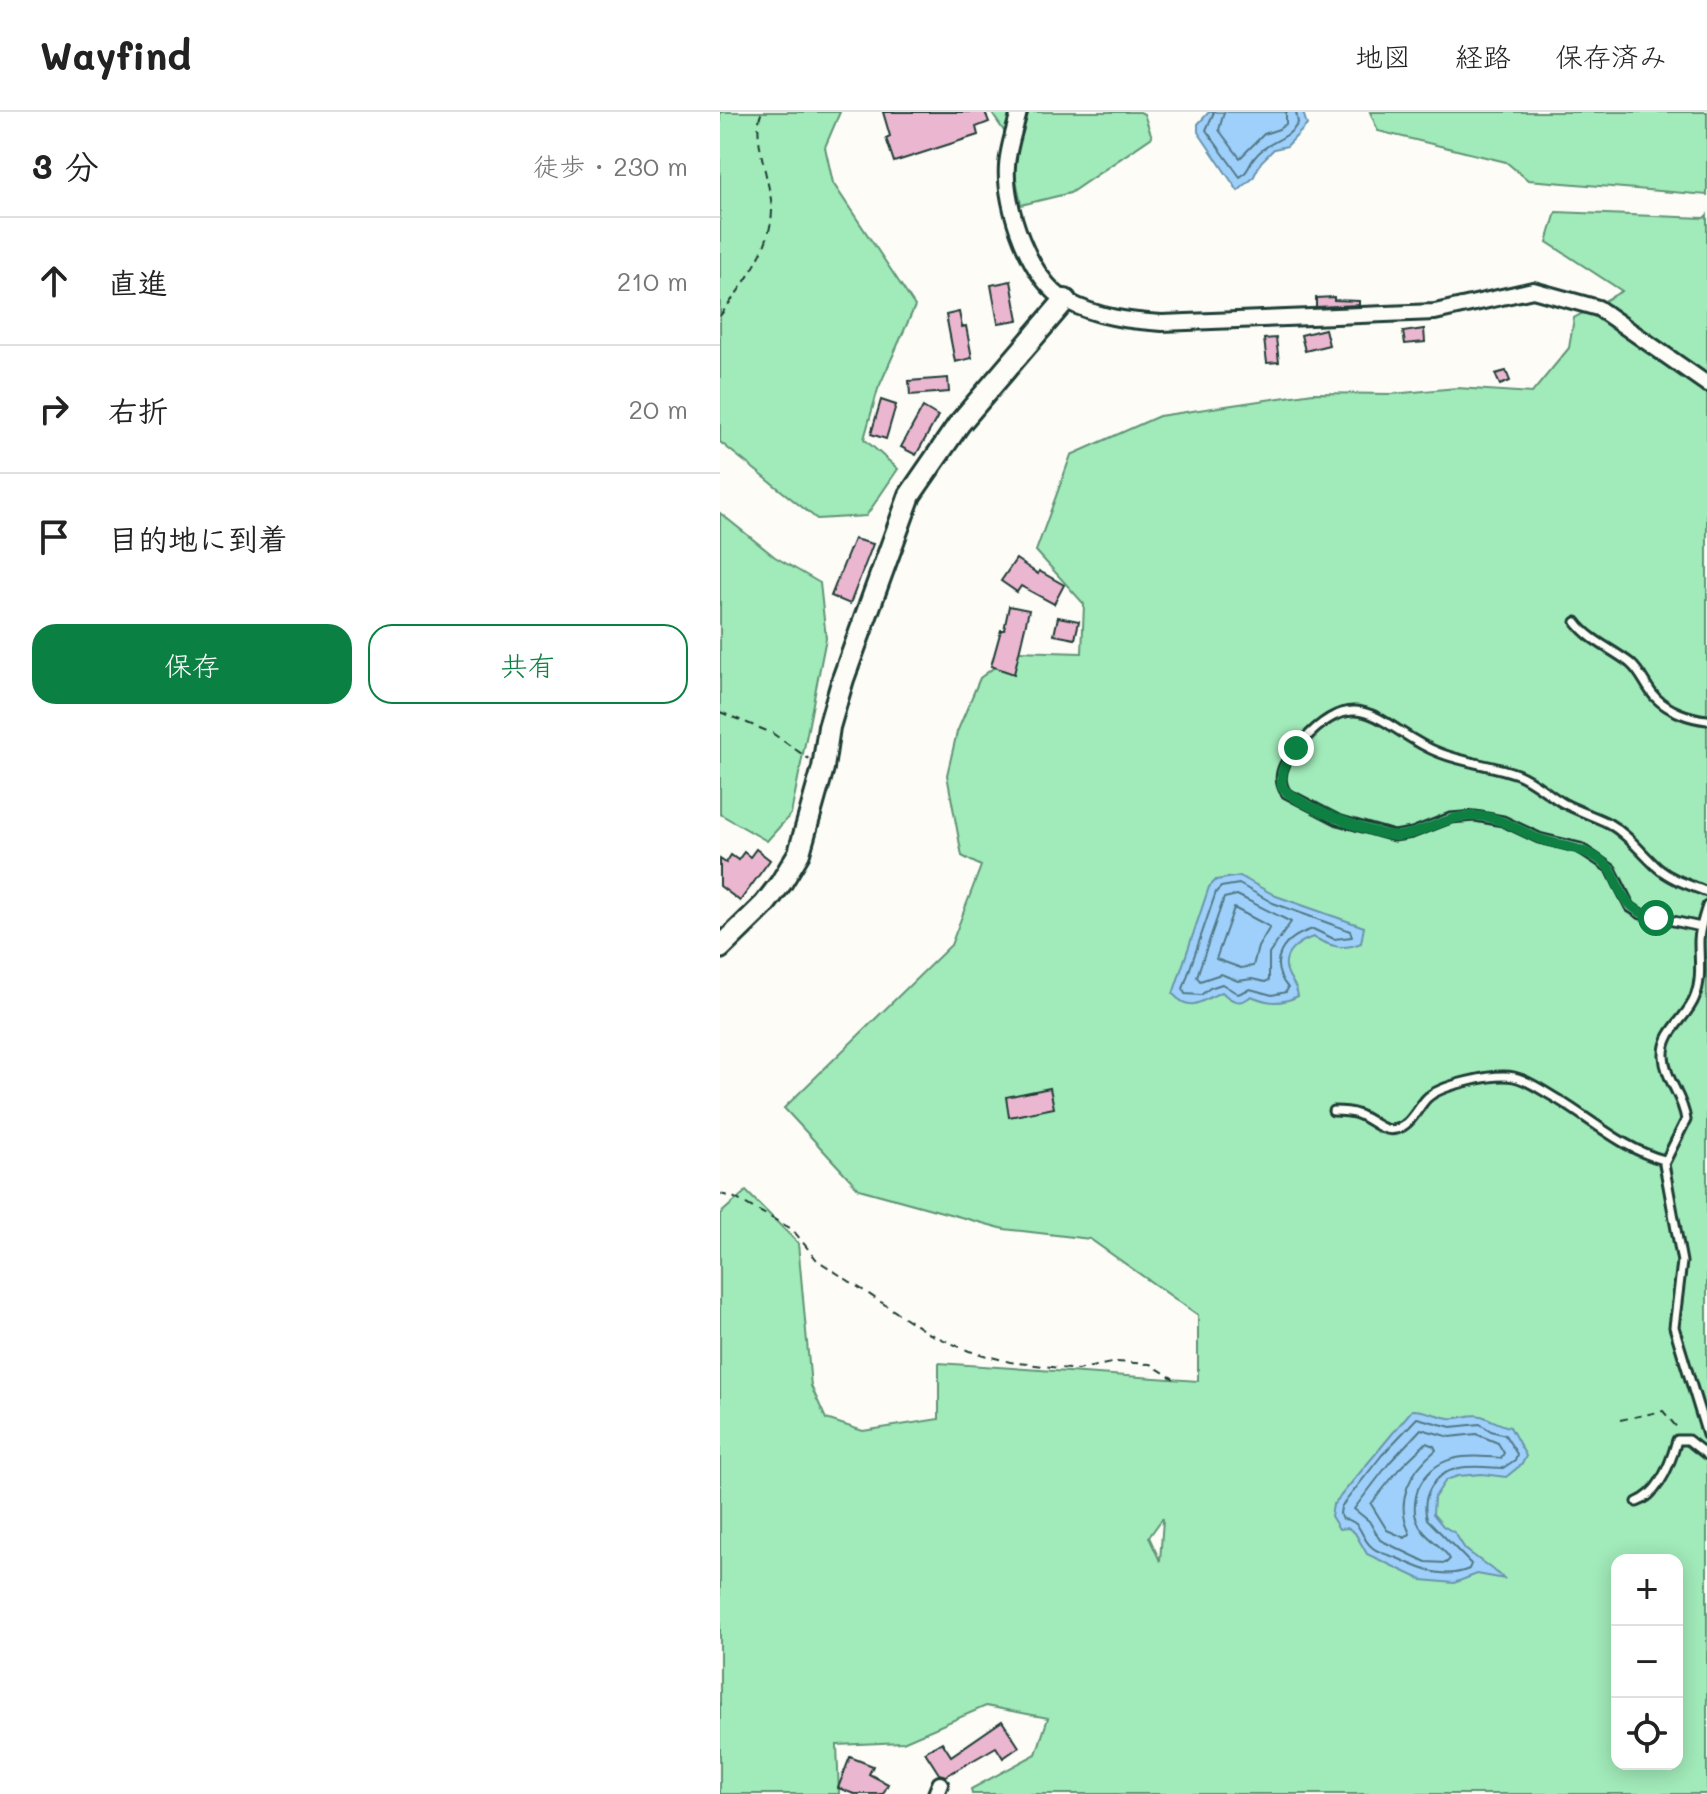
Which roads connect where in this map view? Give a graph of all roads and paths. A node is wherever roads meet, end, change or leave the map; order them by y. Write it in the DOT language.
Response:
graph roads {
  1 [pos="762,112"];
  2 [pos="1019,112"];
  3 [pos="1065,300"];
  4 [pos="720,316"];
  5 [pos="1707,384"];
  6 [pos="1576,622"];
  7 [pos="720,712"];
  8 [pos="1707,720"];
  9 [pos="823,768"];
  10 [pos="1707,892"];
  11 [pos="1707,906"];
  12 [pos="1701,927"];
  13 [pos="720,948"];
  14 [pos="1333,1111"];
  15 [pos="1664,1160"];
  16 [pos="720,1194"];
  17 [pos="1174,1379"];
  18 [pos="1696,1404"];
  19 [pos="1707,1413"];
  20 [pos="1620,1420"];
  21 [pos="1707,1435"];
  22 [pos="1688,1440"];
  23 [pos="1707,1455"];
  24 [pos="1637,1502"];
  1 -- 4 [label="path"];
  2 -- 3 [label="street"];
  3 -- 5 [label="street"];
  3 -- 9 [label="street"];
  6 -- 8 [label="lane"];
  7 -- 9 [label="path"];
  9 -- 13 [label="street"];
  10 -- 12 [label="lane"];
  11 -- 12 [label="lane"];
  12 -- 15 [label="lane"];
  14 -- 15 [label="lane"];
  15 -- 18 [label="lane"];
  16 -- 17 [label="path"];
  18 -- 19 [label="lane"];
  18 -- 21 [label="lane"];
  20 -- 22 [label="path"];
  22 -- 23 [label="lane"];
  22 -- 24 [label="lane"];
}
